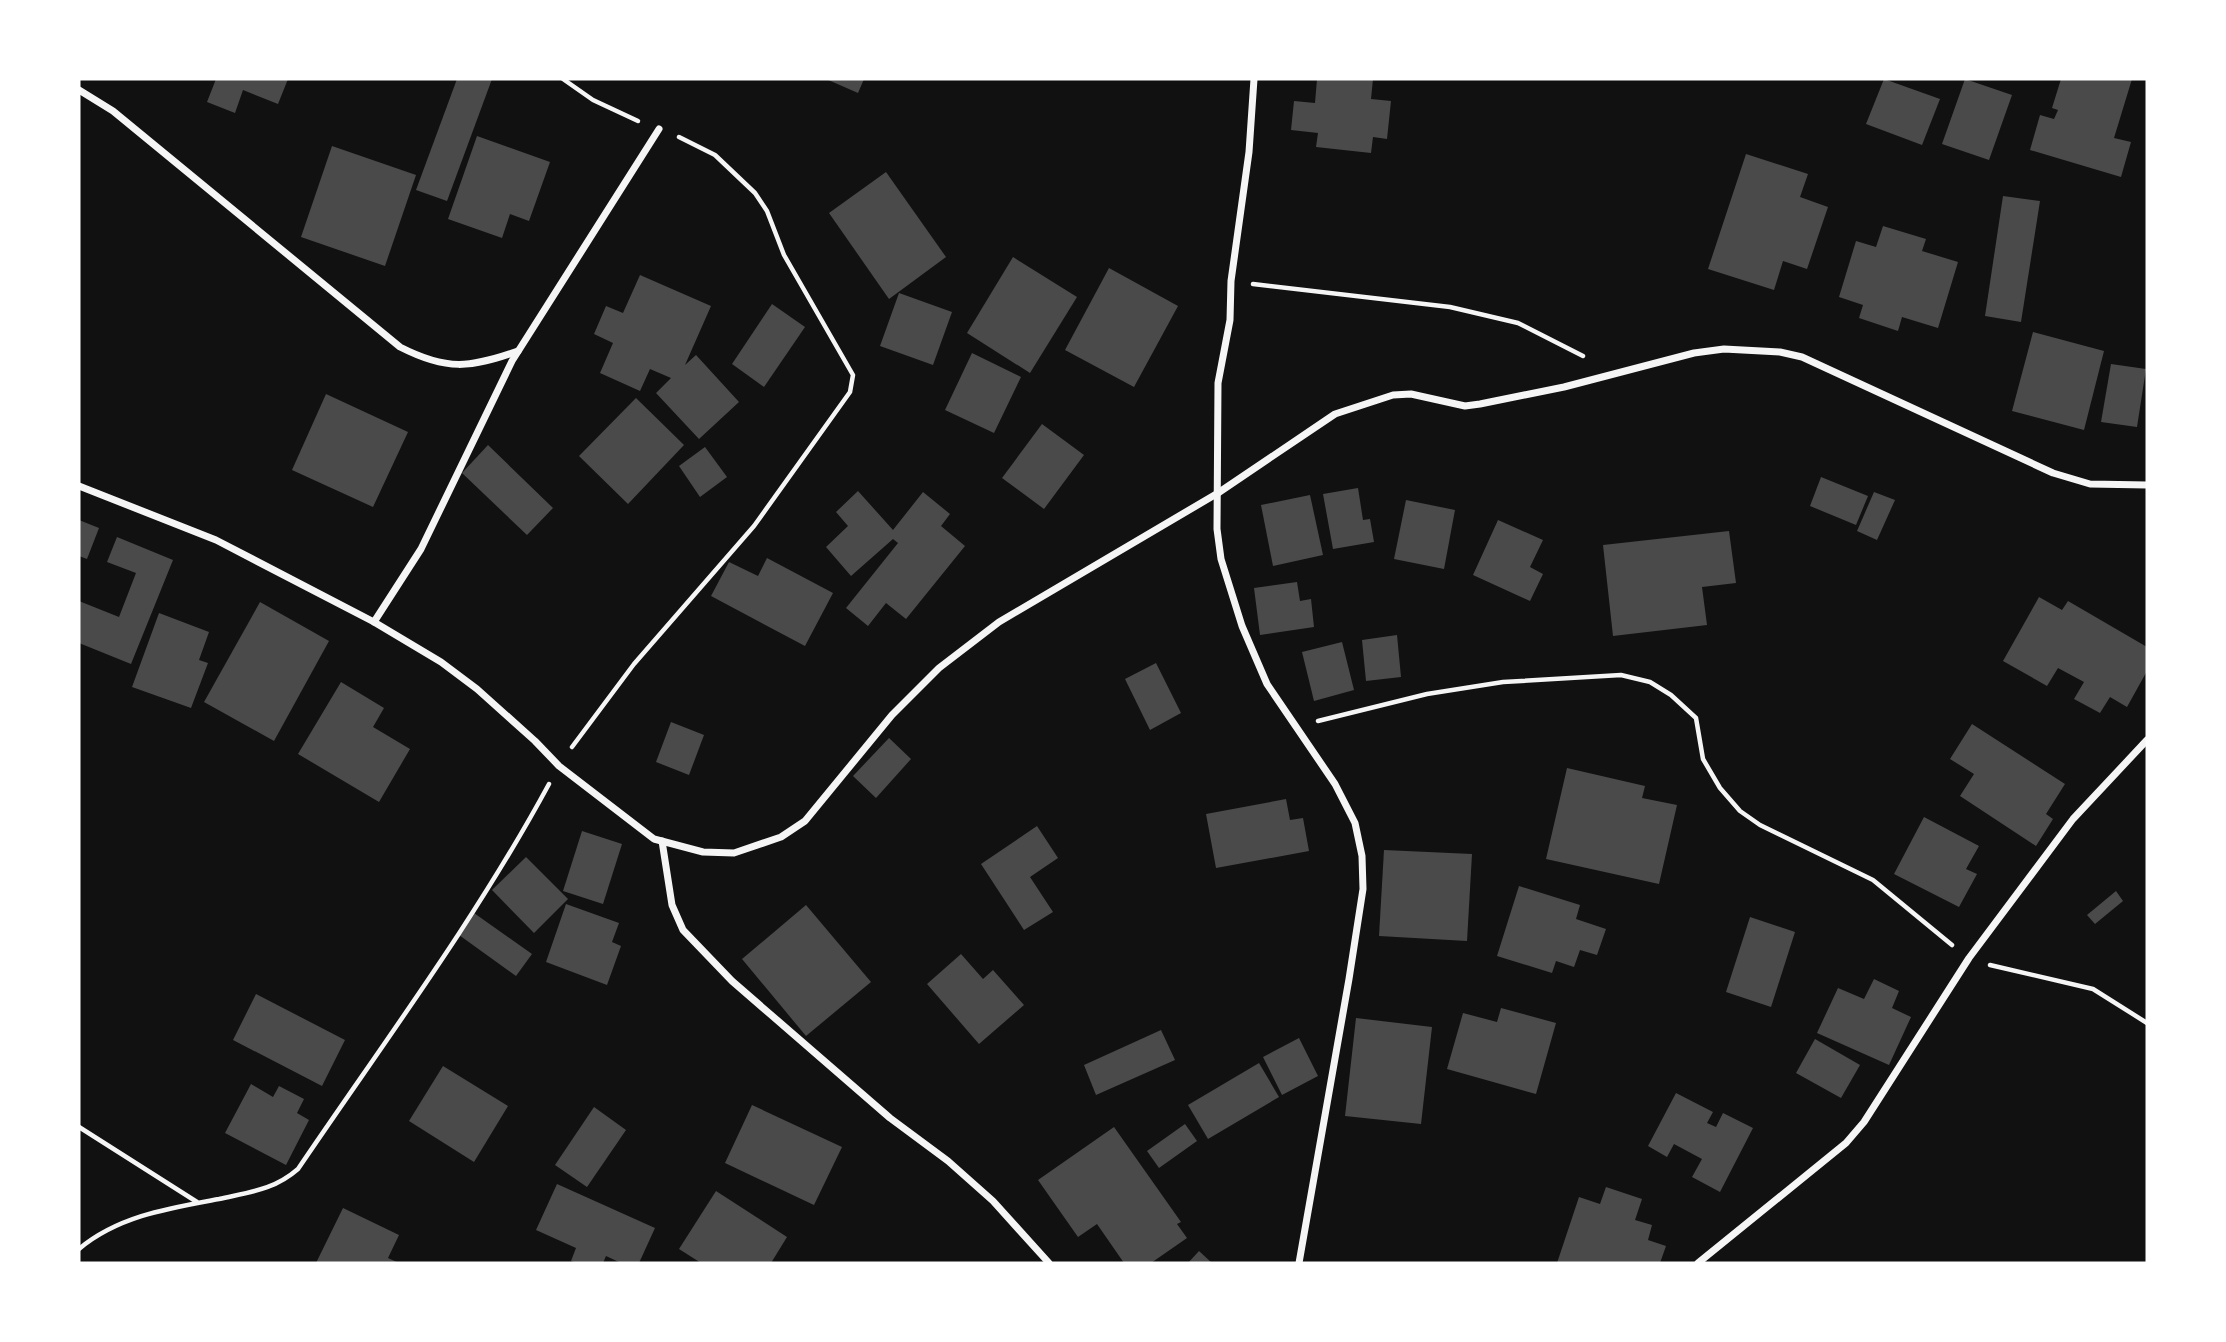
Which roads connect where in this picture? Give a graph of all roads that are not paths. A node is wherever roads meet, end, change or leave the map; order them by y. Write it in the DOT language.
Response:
graph roads {
  1 [pos="1254,79"];
  2 [pos="79,90"];
  3 [pos="659,129"];
  4 [pos="519,351"];
  5 [pos="2147,485"];
  6 [pos="79,486"];
  7 [pos="1217,493"];
  8 [pos="374,622"];
  9 [pos="2147,740"];
  10 [pos="662,841"];
  11 [pos="1049,1263"];
  12 [pos="1299,1263"];
  13 [pos="1698,1263"];
  1 -- 7 [label="street"];
  2 -- 4 [label="street"];
  3 -- 4 [label="street"];
  4 -- 8 [label="street"];
  5 -- 7 [label="street"];
  6 -- 8 [label="street"];
  7 -- 10 [label="street"];
  7 -- 12 [label="street"];
  8 -- 10 [label="street"];
  9 -- 13 [label="street"];
  10 -- 11 [label="street"];
}
